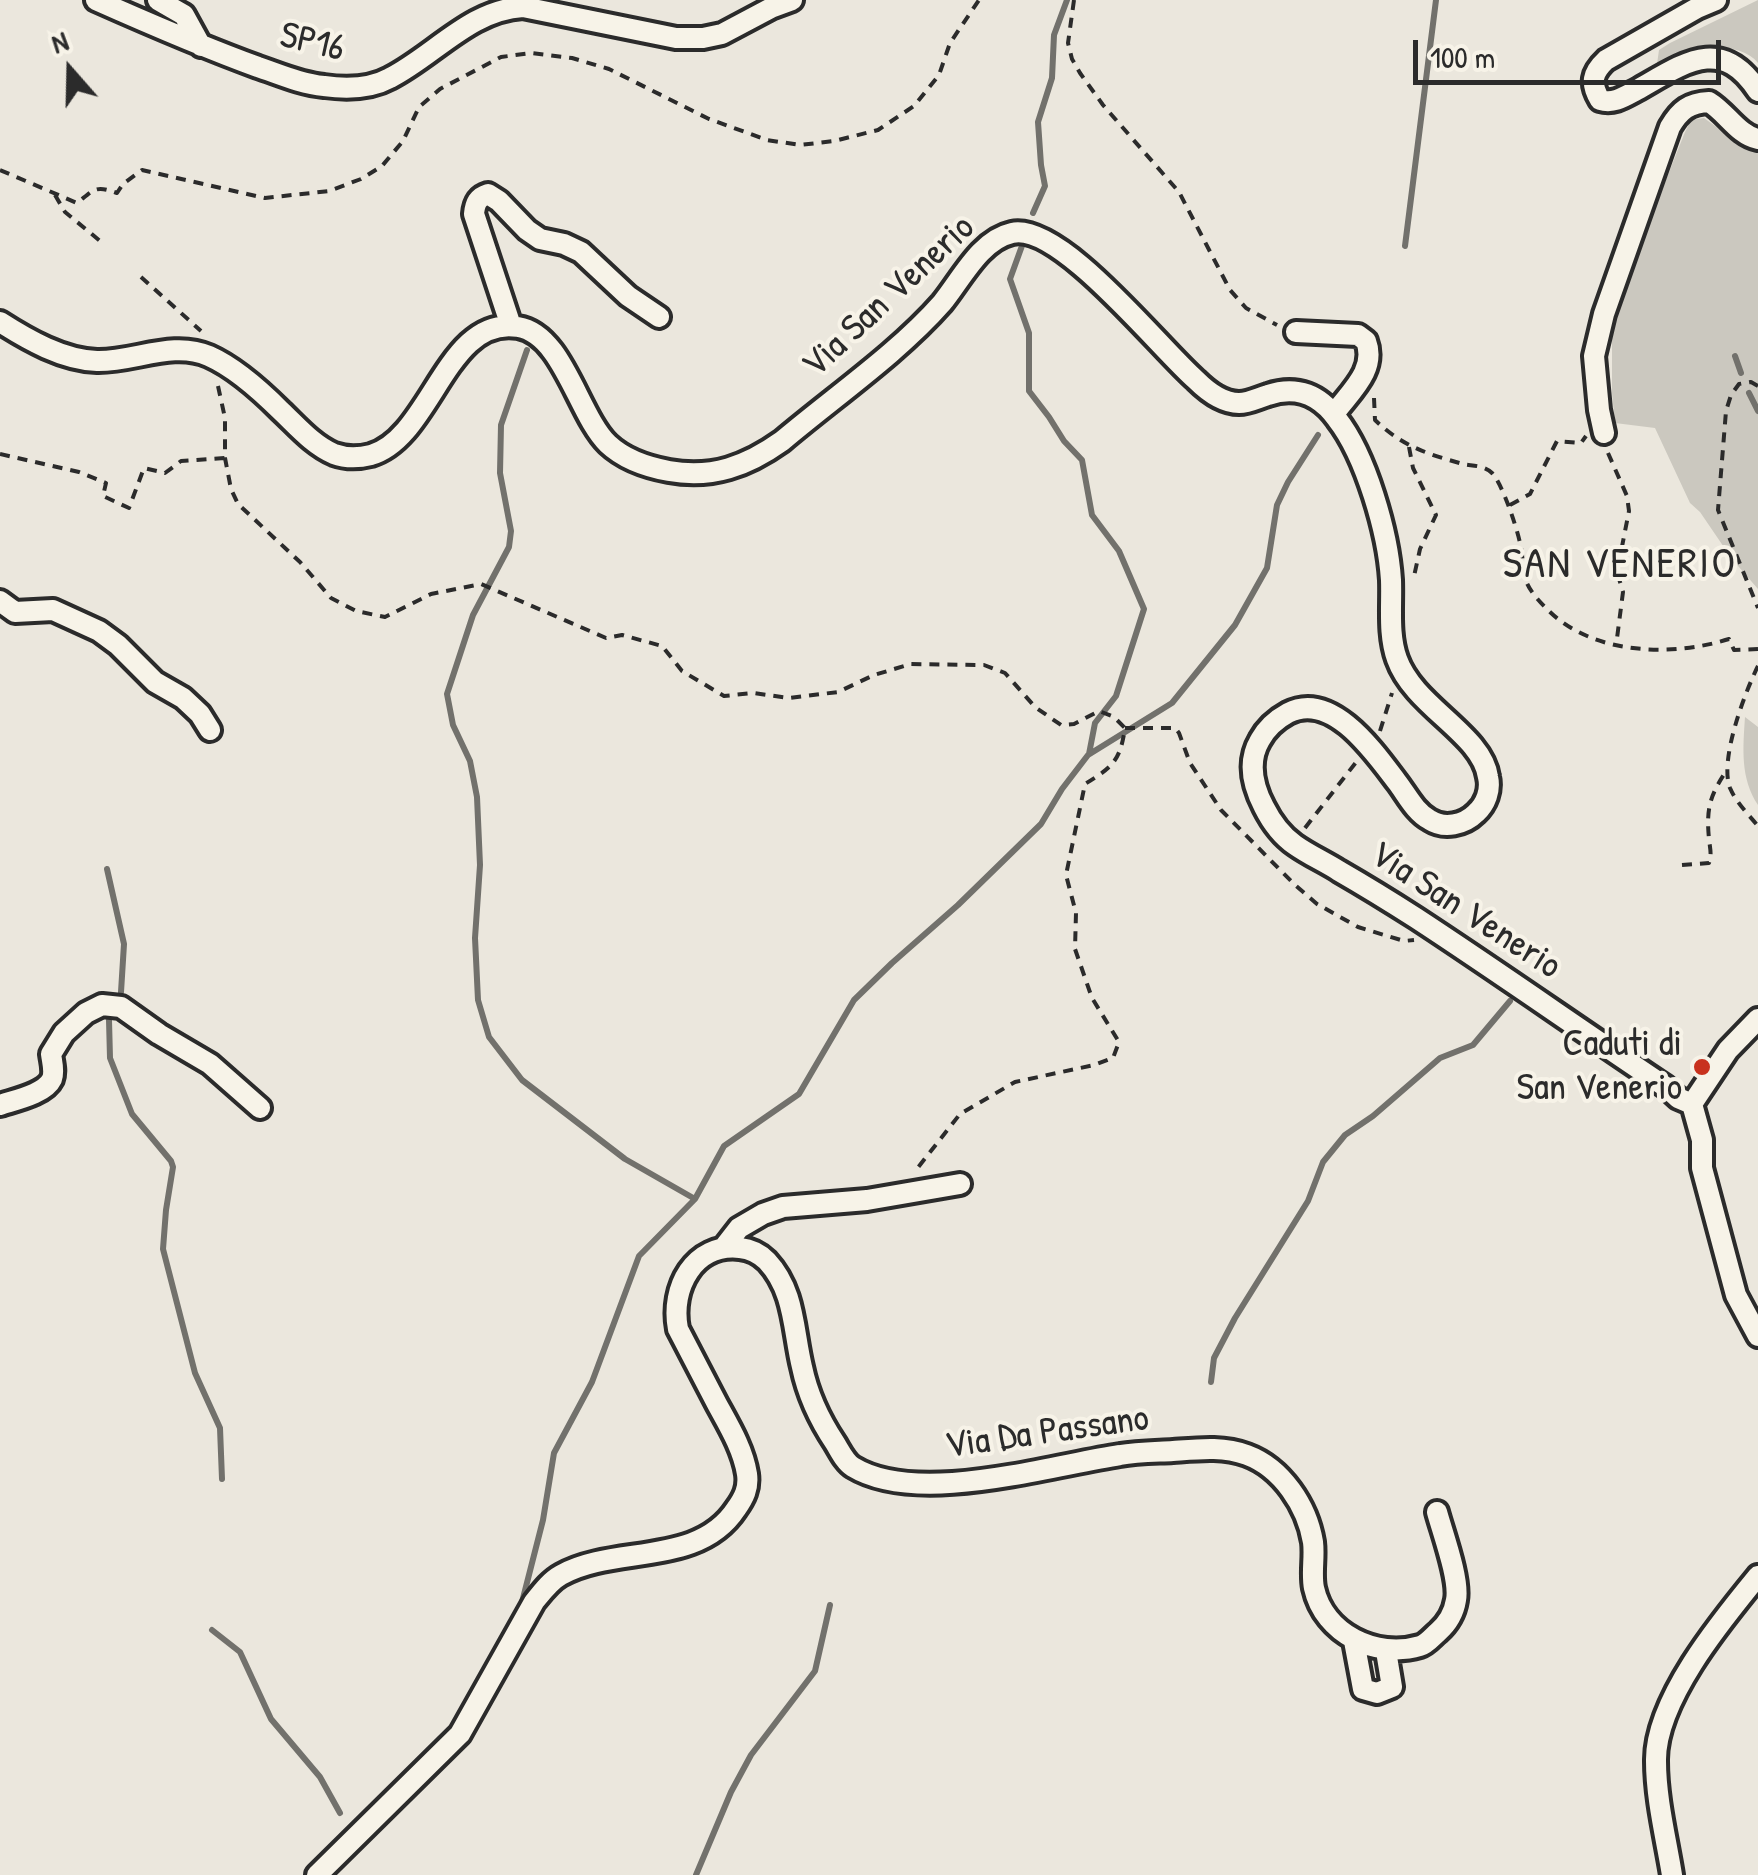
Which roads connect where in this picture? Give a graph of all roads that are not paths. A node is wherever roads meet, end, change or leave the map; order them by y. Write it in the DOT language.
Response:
graph roads {
  1 [pos="96,0"];
  2 [pos="158,0"];
  3 [pos="792,0"];
  4 [pos="1716,0"];
  5 [pos="201,46"];
  6 [pos="1758,91"];
  7 [pos="1758,139"];
  8 [pos="659,317"];
  9 [pos="0,322"];
  10 [pos="511,326"];
  11 [pos="1296,332"];
  12 [pos="1334,414"];
  13 [pos="1604,433"];
  14 [pos="0,601"];
  15 [pos="210,730"];
  16 [pos="1758,1019"];
  17 [pos="1692,1104"];
  18 [pos="0,1105"];
  19 [pos="260,1108"];
  20 [pos="960,1184"];
  21 [pos="726,1246"];
  22 [pos="1758,1336"];
  23 [pos="1437,1512"];
  24 [pos="1758,1576"];
  25 [pos="1354,1640"];
  26 [pos="1386,1650"];
  27 [pos="317,1875"];
  28 [pos="1672,1875"];
  1 -- 5 [label="street, SP16 / SP16"];
  2 -- 5 [label="street"];
  3 -- 5 [label="street, SP16 / SP16"];
  4 -- 6 [label="street"];
  7 -- 13 [label="street"];
  8 -- 10 [label="street"];
  9 -- 10 [label="street"];
  10 -- 12 [label="street, Via San Venerio"];
  11 -- 12 [label="street"];
  12 -- 17 [label="street, Via San Venerio"];
  14 -- 15 [label="street"];
  16 -- 17 [label="street"];
  17 -- 22 [label="street"];
  18 -- 19 [label="street"];
  20 -- 21 [label="street"];
  21 -- 25 [label="street, Via Da Passano"];
  21 -- 27 [label="street"];
  23 -- 26 [label="street"];
  24 -- 28 [label="street"];
  25 -- 26 [label="street"];
  25 -- 26 [label="street"];
}
